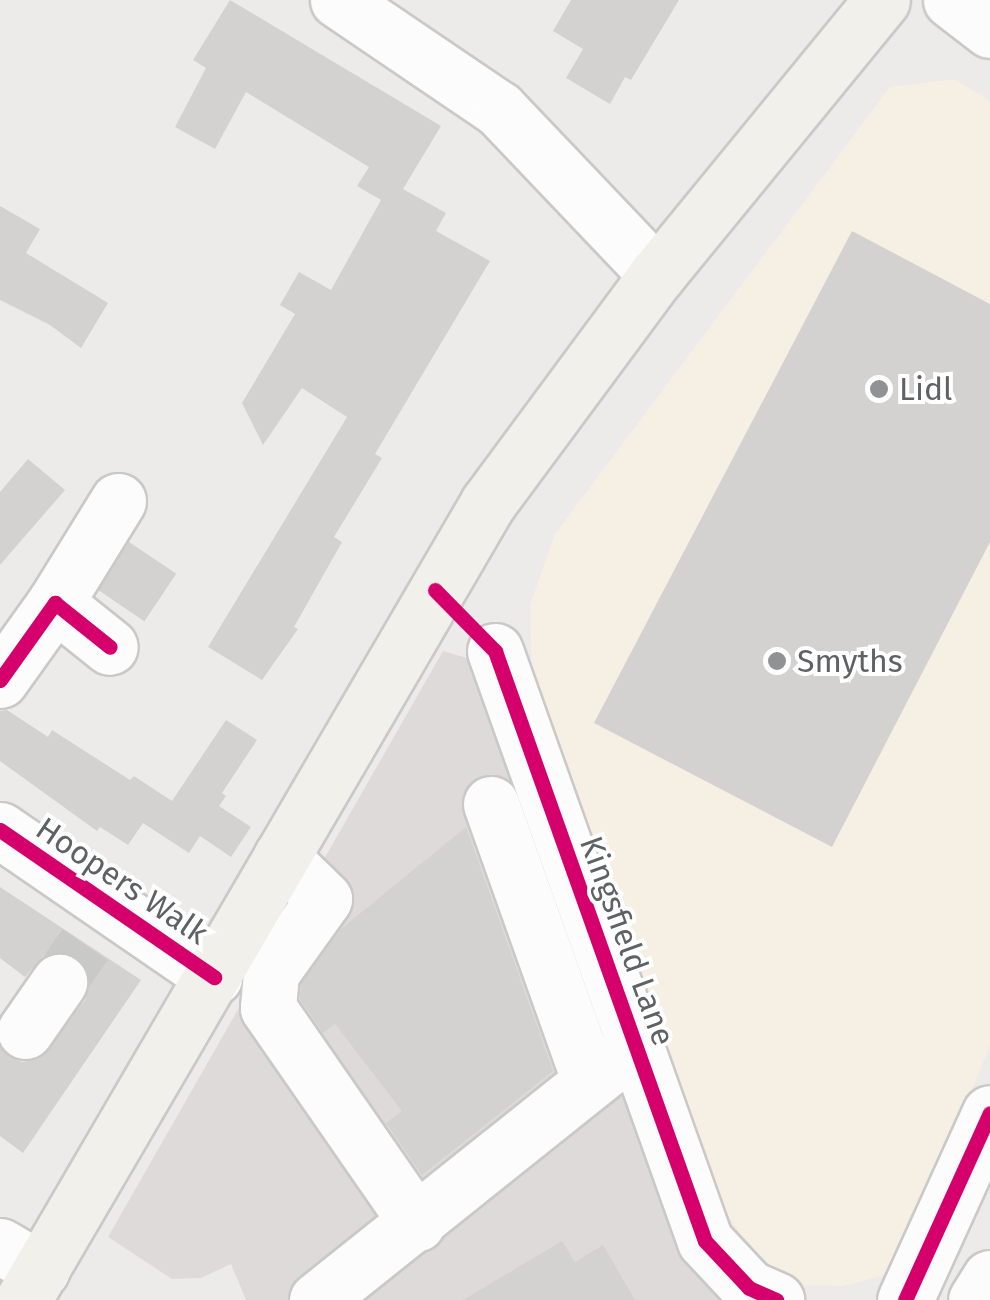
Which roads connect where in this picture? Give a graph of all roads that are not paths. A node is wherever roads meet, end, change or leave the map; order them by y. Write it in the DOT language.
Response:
graph roads {
  1 [pos="338,0"];
  2 [pos="882,0"];
  3 [pos="951,0"];
  4 [pos="990,30"];
  5 [pos="657,275"];
  6 [pos="118,500"];
  7 [pos="54,603"];
  8 [pos="110,647"];
  9 [pos="495,650"];
  10 [pos="0,680"];
  11 [pos="491,804"];
  12 [pos="7,853"];
  13 [pos="281,857"];
  14 [pos="85,944"];
  15 [pos="214,977"];
  16 [pos="25,1032"];
  17 [pos="635,1046"];
  18 [pos="590,1082"];
  19 [pos="990,1113"];
  20 [pos="418,1223"];
  21 [pos="22,1272"];
  22 [pos="990,1278"];
  23 [pos="317,1300"];
  24 [pos="776,1300"];
  25 [pos="905,1300"];
  26 [pos="976,1300"];
  1 -- 5 [label="street"];
  2 -- 5 [label="main road"];
  3 -- 4 [label="street"];
  5 -- 13 [label="main road"];
  6 -- 7 [label="street"];
  7 -- 8 [label="street"];
  7 -- 10 [label="street"];
  9 -- 17 [label="street, Kingsfield Lane"];
  11 -- 18 [label="street"];
  12 -- 14 [label="street, Hoopers Walk"];
  13 -- 15 [label="main road"];
  13 -- 20 [label="street"];
  14 -- 15 [label="street, Hoopers Walk"];
  14 -- 16 [label="street"];
  15 -- 21 [label="main road"];
  17 -- 18 [label="street"];
  17 -- 24 [label="street, Kingsfield Lane"];
  18 -- 20 [label="street"];
  19 -- 25 [label="street"];
  20 -- 23 [label="street"];
  22 -- 26 [label="street"];
}
